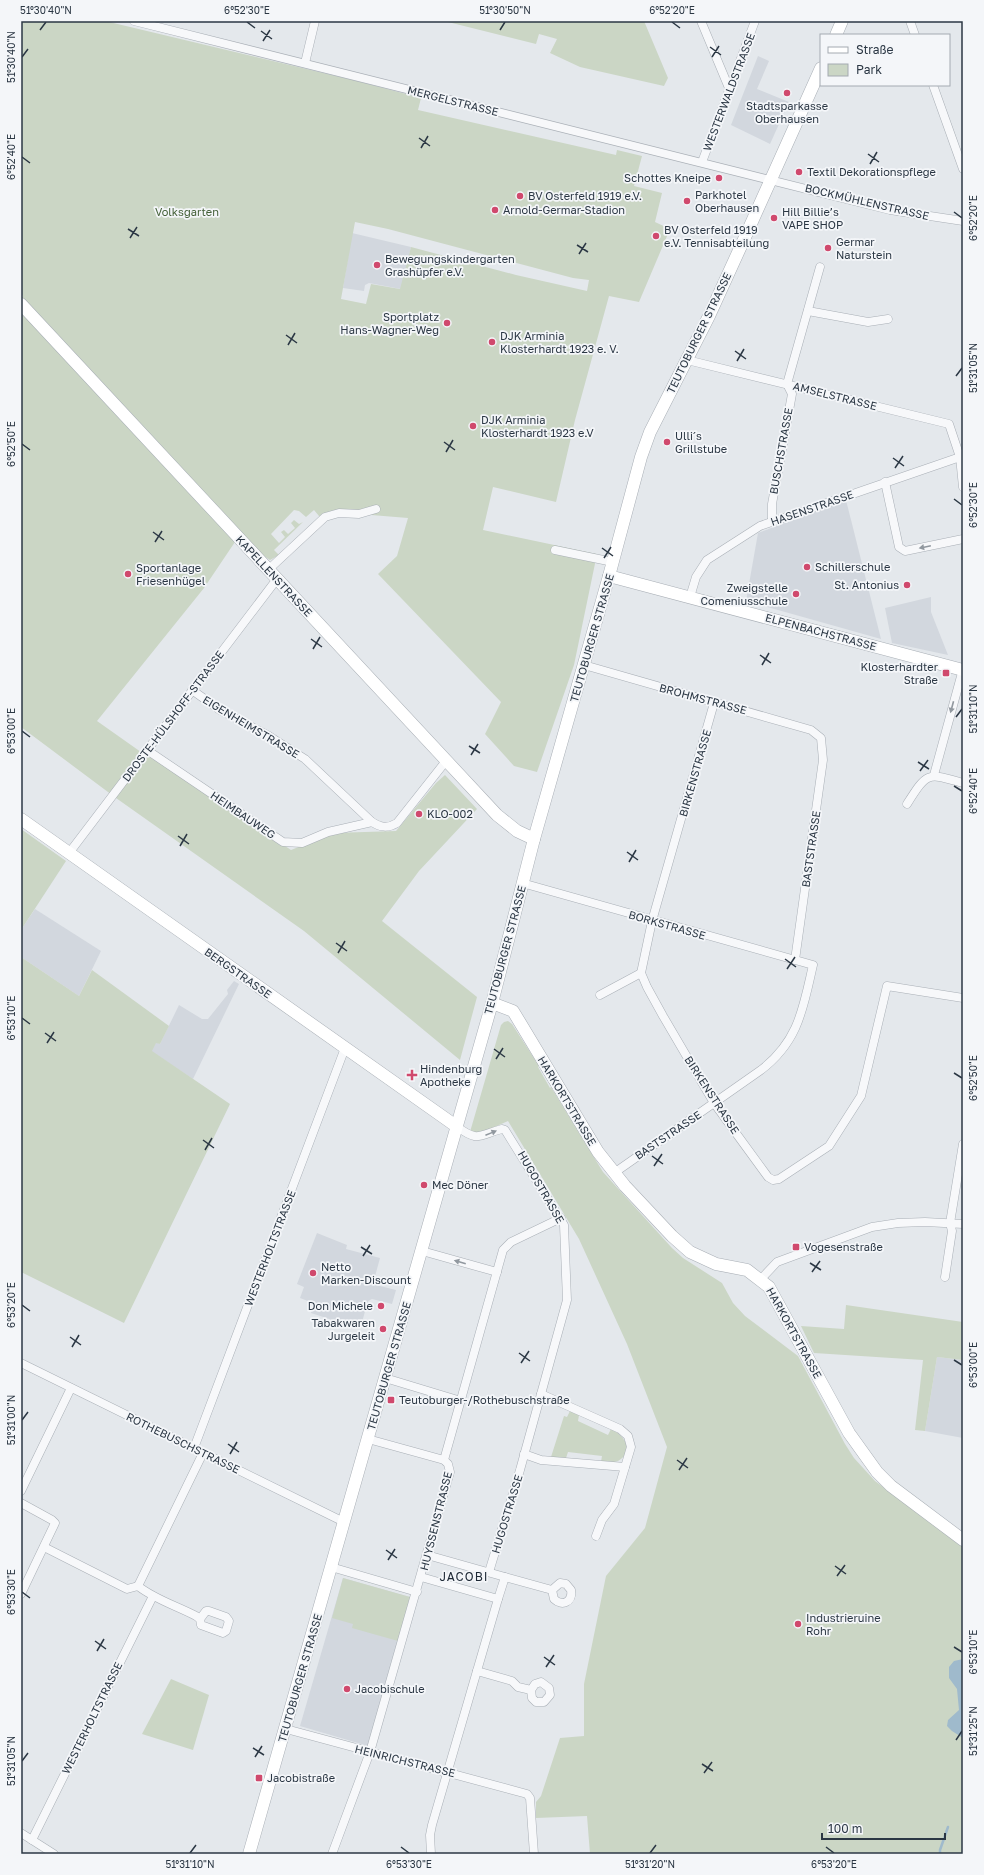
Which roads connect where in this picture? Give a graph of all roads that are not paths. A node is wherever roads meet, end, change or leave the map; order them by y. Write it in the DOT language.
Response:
graph roads {
  1 [pos="134,21"];
  2 [pos="315,21"];
  3 [pos="700,21"];
  4 [pos="755,21"];
  5 [pos="842,21"];
  6 [pos="910,21"];
  7 [pos="836,34"];
  8 [pos="915,34"];
  9 [pos="305,63"];
  10 [pos="820,70"];
  11 [pos="933,86"];
  12 [pos="729,88"];
  13 [pos="702,162"];
  14 [pos="963,169"];
  15 [pos="772,180"];
  16 [pos="963,222"];
  17 [pos="820,267"];
  18 [pos="21,304"];
  19 [pos="808,311"];
  20 [pos="888,319"];
  21 [pos="687,360"];
  22 [pos="787,384"];
  23 [pos="961,457"];
  24 [pos="885,482"];
  25 [pos="963,487"];
  26 [pos="376,509"];
  27 [pos="772,522"];
  28 [pos="963,539"];
  29 [pos="555,550"];
  30 [pos="613,562"];
  31 [pos="268,570"];
  32 [pos="610,576"];
  33 [pos="277,579"];
  34 [pos="690,597"];
  35 [pos="584,665"];
  36 [pos="963,670"];
  37 [pos="192,690"];
  38 [pos="714,703"];
  39 [pos="821,738"];
  40 [pos="147,750"];
  41 [pos="446,761"];
  42 [pos="934,775"];
  43 [pos="963,783"];
  44 [pos="907,804"];
  45 [pos="21,819"];
  46 [pos="372,822"];
  47 [pos="534,839"];
  48 [pos="70,853"];
  49 [pos="522,883"];
  50 [pos="652,921"];
  51 [pos="795,960"];
  52 [pos="813,965"];
  53 [pos="641,972"];
  54 [pos="600,995"];
  55 [pos="963,998"];
  56 [pos="492,1003"];
  57 [pos="345,1048"];
  58 [pos="714,1103"];
  59 [pos="456,1126"];
  60 [pos="963,1144"];
  61 [pos="614,1173"];
  62 [pos="561,1218"];
  63 [pos="950,1223"];
  64 [pos="963,1224"];
  65 [pos="422,1251"];
  66 [pos="497,1272"];
  67 [pos="945,1277"];
  68 [pos="761,1279"];
  69 [pos="21,1363"];
  70 [pos="385,1378"];
  71 [pos="71,1388"];
  72 [pos="541,1394"];
  73 [pos="461,1400"];
  74 [pos="368,1439"];
  75 [pos="194,1448"];
  76 [pos="203,1453"];
  77 [pos="524,1454"];
  78 [pos="444,1460"];
  79 [pos="625,1467"];
  80 [pos="21,1491"];
  81 [pos="21,1503"];
  82 [pos="344,1522"];
  83 [pos="596,1536"];
  84 [pos="963,1540"];
  85 [pos="44,1547"];
  86 [pos="427,1556"];
  87 [pos="331,1567"];
  88 [pos="489,1572"];
  89 [pos="422,1577"];
  90 [pos="505,1577"];
  91 [pos="138,1586"];
  92 [pos="552,1590"];
  93 [pos="417,1592"];
  94 [pos="21,1594"];
  95 [pos="153,1596"];
  96 [pos="498,1599"];
  97 [pos="200,1619"];
  98 [pos="477,1671"];
  99 [pos="531,1690"];
  100 [pos="286,1729"];
  101 [pos="370,1752"];
  102 [pos="448,1772"];
  103 [pos="21,1833"];
  104 [pos="32,1840"];
  105 [pos="54,1854"];
  106 [pos="249,1854"];
  107 [pos="332,1854"];
  108 [pos="431,1854"];
  109 [pos="534,1854"];
  1 -- 9 [label="street, MERGELSTRASSE"];
  2 -- 9 [label="street"];
  3 -- 12 [label="street"];
  4 -- 12 [label="street, WESTERWALDSTRASSE"];
  5 -- 7 [label="street"];
  6 -- 8 [label="street"];
  9 -- 13 [label="street, MERGELSTRASSE"];
  10 -- 15 [label="street, TEUTOBURGER STRASSE"];
  11 -- 14 [label="street"];
  12 -- 13 [label="street, WESTERWALDSTRASSE"];
  13 -- 15 [label="street, MERGELSTRASSE"];
  15 -- 16 [label="street, BOCKMÜHLENSTRASSE"];
  15 -- 21 [label="street, TEUTOBURGER STRASSE"];
  17 -- 19 [label="street, BUSCHSTRASSE"];
  18 -- 31 [label="street, KAPELLENSTRASSE"];
  19 -- 20 [label="street"];
  19 -- 22 [label="street, BUSCHSTRASSE"];
  21 -- 22 [label="street, AMSELSTRASSE"];
  21 -- 30 [label="street, TEUTOBURGER STRASSE"];
  22 -- 23 [label="street, AMSELSTRASSE"];
  22 -- 27 [label="street, BUSCHSTRASSE"];
  23 -- 24 [label="street, HASENSTRASSE"];
  23 -- 25 [label="street"];
  24 -- 27 [label="street, HASENSTRASSE"];
  28 -- 24 [label="street, one-way"];
  26 -- 31 [label="street"];
  27 -- 34 [label="street, HASENSTRASSE"];
  29 -- 30 [label="street"];
  30 -- 32 [label="street, TEUTOBURGER STRASSE"];
  31 -- 33 [label="street, KAPELLENSTRASSE"];
  32 -- 34 [label="street, ELPENBACHSTRASSE"];
  32 -- 35 [label="street, TEUTOBURGER STRASSE"];
  33 -- 37 [label="street, DROSTE-HÜLSHOFF-STRASSE"];
  33 -- 41 [label="street, KAPELLENSTRASSE"];
  34 -- 36 [label="street, ELPENBACHSTRASSE"];
  35 -- 38 [label="street, BROHMSTRASSE"];
  35 -- 47 [label="street, TEUTOBURGER STRASSE"];
  36 -- 42 [label="street, one-way"];
  37 -- 40 [label="street, DROSTE-HÜLSHOFF-STRASSE"];
  37 -- 46 [label="street, EIGENHEIMSTRASSE"];
  38 -- 39 [label="street, BROHMSTRASSE"];
  38 -- 50 [label="street, BIRKENSTRASSE"];
  39 -- 51 [label="street, BASTSTRASSE"];
  40 -- 46 [label="street, HEIMBAUWEG"];
  40 -- 48 [label="street, DROSTE-HÜLSHOFF-STRASSE"];
  41 -- 46 [label="street"];
  41 -- 47 [label="street, KAPELLENSTRASSE"];
  42 -- 43 [label="street"];
  42 -- 44 [label="street"];
  45 -- 48 [label="street, BERGSTRASSE"];
  47 -- 49 [label="street, TEUTOBURGER STRASSE"];
  48 -- 57 [label="street, BERGSTRASSE"];
  49 -- 50 [label="street, BORKSTRASSE"];
  49 -- 56 [label="street, TEUTOBURGER STRASSE"];
  50 -- 51 [label="street, BORKSTRASSE"];
  50 -- 53 [label="street, BIRKENSTRASSE"];
  51 -- 52 [label="street, BORKSTRASSE"];
  52 -- 58 [label="street, BASTSTRASSE"];
  53 -- 54 [label="street"];
  53 -- 58 [label="street, BIRKENSTRASSE"];
  55 -- 58 [label="street, BIRKENSTRASSE"];
  56 -- 59 [label="street, TEUTOBURGER STRASSE"];
  56 -- 61 [label="street, HARKORTSTRASSE"];
  57 -- 59 [label="street, BERGSTRASSE"];
  57 -- 75 [label="street, WESTERHOLTSTRASSE"];
  58 -- 61 [label="street, BASTSTRASSE"];
  59 -- 62 [label="street, HUGOSTRASSE, one-way"];
  59 -- 65 [label="street, TEUTOBURGER STRASSE"];
  60 -- 63 [label="street"];
  61 -- 68 [label="street, HARKORTSTRASSE"];
  62 -- 66 [label="street, HUYSSENSTRASSE"];
  62 -- 72 [label="street, HUGOSTRASSE"];
  63 -- 64 [label="street"];
  63 -- 67 [label="street"];
  63 -- 68 [label="street"];
  66 -- 65 [label="street, one-way"];
  65 -- 70 [label="street, TEUTOBURGER STRASSE"];
  66 -- 73 [label="street, HUYSSENSTRASSE"];
  68 -- 84 [label="street, HARKORTSTRASSE"];
  69 -- 71 [label="street, ROTHEBUSCHSTRASSE"];
  70 -- 73 [label="street"];
  70 -- 74 [label="street, TEUTOBURGER STRASSE"];
  71 -- 75 [label="street, ROTHEBUSCHSTRASSE"];
  71 -- 80 [label="street"];
  72 -- 77 [label="street, HUGOSTRASSE"];
  72 -- 79 [label="street"];
  73 -- 78 [label="street, HUYSSENSTRASSE"];
  74 -- 78 [label="street"];
  74 -- 82 [label="street, TEUTOBURGER STRASSE"];
  75 -- 76 [label="street, ROTHEBUSCHSTRASSE"];
  76 -- 82 [label="street, ROTHEBUSCHSTRASSE"];
  76 -- 91 [label="street"];
  77 -- 79 [label="street"];
  77 -- 88 [label="street, HUGOSTRASSE"];
  78 -- 86 [label="street, HUYSSENSTRASSE"];
  79 -- 83 [label="street"];
  81 -- 85 [label="street"];
  82 -- 87 [label="street, TEUTOBURGER STRASSE"];
  85 -- 91 [label="street"];
  85 -- 94 [label="street"];
  86 -- 88 [label="street"];
  86 -- 89 [label="street, HUYSSENSTRASSE"];
  87 -- 93 [label="street"];
  87 -- 100 [label="street, TEUTOBURGER STRASSE"];
  88 -- 90 [label="street"];
  89 -- 93 [label="street, HUYSSENSTRASSE"];
  89 -- 96 [label="street"];
  90 -- 92 [label="street"];
  90 -- 96 [label="street"];
  91 -- 95 [label="street"];
  93 -- 101 [label="street, HUYSSENSTRASSE"];
  95 -- 97 [label="street"];
  95 -- 104 [label="street, WESTERHOLTSTRASSE"];
  96 -- 98 [label="street"];
  98 -- 99 [label="street"];
  98 -- 102 [label="street"];
  100 -- 101 [label="street, HEINRICHSTRASSE"];
  100 -- 106 [label="street, TEUTOBURGER STRASSE"];
  101 -- 102 [label="street, HEINRICHSTRASSE"];
  101 -- 107 [label="street, HUYSSENSTRASSE"];
  102 -- 108 [label="street"];
  102 -- 109 [label="street, HEINRICHSTRASSE"];
  103 -- 104 [label="street"];
  104 -- 105 [label="street"];
}
